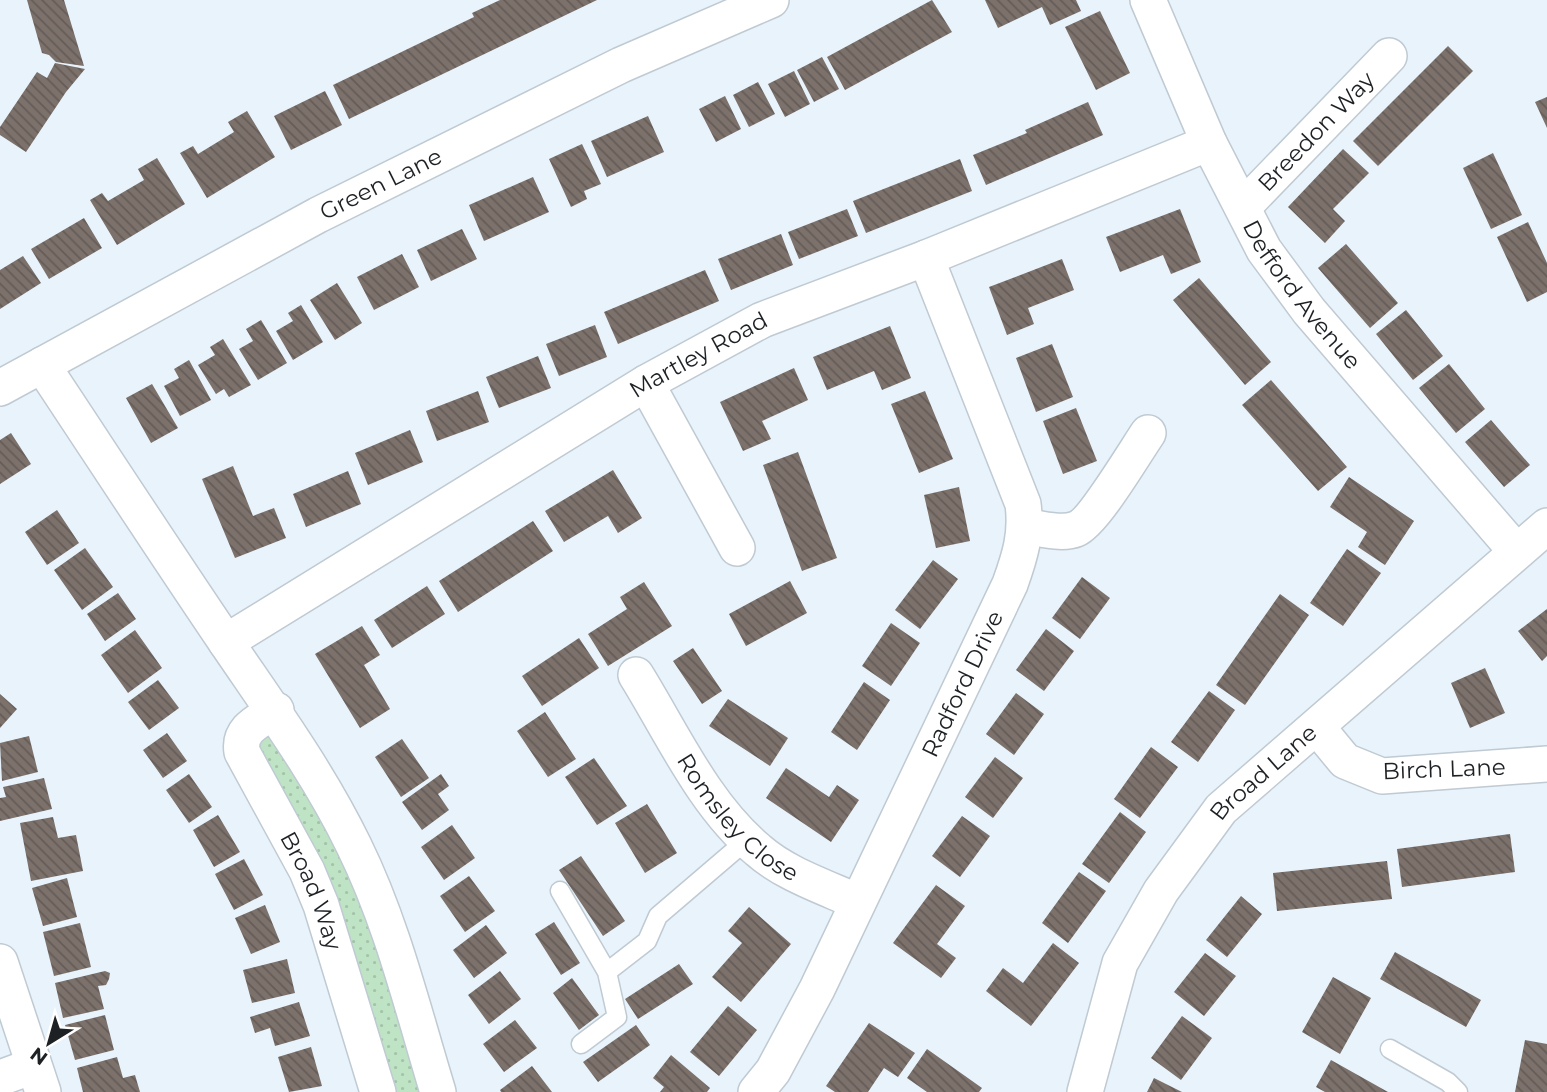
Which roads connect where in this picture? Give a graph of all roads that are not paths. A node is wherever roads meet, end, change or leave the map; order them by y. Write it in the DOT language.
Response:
graph roads {
  1 [pos="771,0"];
  2 [pos="1148,0"];
  3 [pos="1389,55"];
  4 [pos="1209,143"];
  5 [pos="1243,207"];
  6 [pos="926,258"];
  7 [pos="42,365"];
  8 [pos="646,383"];
  9 [pos="0,388"];
  10 [pos="1148,433"];
  11 [pos="1547,526"];
  12 [pos="1026,527"];
  13 [pos="733,550"];
  14 [pos="1516,551"];
  15 [pos="226,642"];
  16 [pos="650,687"];
  17 [pos="276,710"];
  18 [pos="1317,727"];
  19 [pos="1547,764"];
  20 [pos="748,839"];
  21 [pos="560,891"];
  22 [pos="858,902"];
  23 [pos="0,962"];
  24 [pos="607,972"];
  25 [pos="581,1044"];
  26 [pos="1390,1049"];
  27 [pos="0,1078"];
  28 [pos="38,1079"];
  29 [pos="377,1092"];
  30 [pos="438,1092"];
  31 [pos="756,1092"];
  32 [pos="1085,1092"];
  33 [pos="1458,1092"];
  1 -- 7 [label="street, Green Lane"];
  2 -- 4 [label="street, Defford Avenue"];
  3 -- 5 [label="street, Breedon Way"];
  4 -- 5 [label="street, Defford Avenue"];
  4 -- 6 [label="street, Martley Road"];
  5 -- 14 [label="street, Defford Avenue"];
  6 -- 8 [label="street, Martley Road"];
  6 -- 12 [label="street, Radford Drive"];
  7 -- 9 [label="street, Green Lane"];
  7 -- 15 [label="street"];
  8 -- 13 [label="street"];
  8 -- 15 [label="street, Martley Road"];
  10 -- 12 [label="street"];
  11 -- 14 [label="street, Broad Lane"];
  12 -- 22 [label="street, Radford Drive"];
  14 -- 18 [label="street, Broad Lane"];
  15 -- 17 [label="street"];
  16 -- 20 [label="street, Romsley Close"];
  17 -- 29 [label="street, Broad Way"];
  17 -- 30 [label="street"];
  18 -- 19 [label="street, Birch Lane"];
  18 -- 32 [label="street, Broad Lane"];
  20 -- 22 [label="street, Romsley Close"];
  20 -- 24 [label="lane"];
  21 -- 24 [label="lane"];
  22 -- 31 [label="street, Radford Drive"];
  23 -- 28 [label="street"];
  24 -- 25 [label="lane"];
  26 -- 33 [label="lane"];
  27 -- 28 [label="street"];
}
